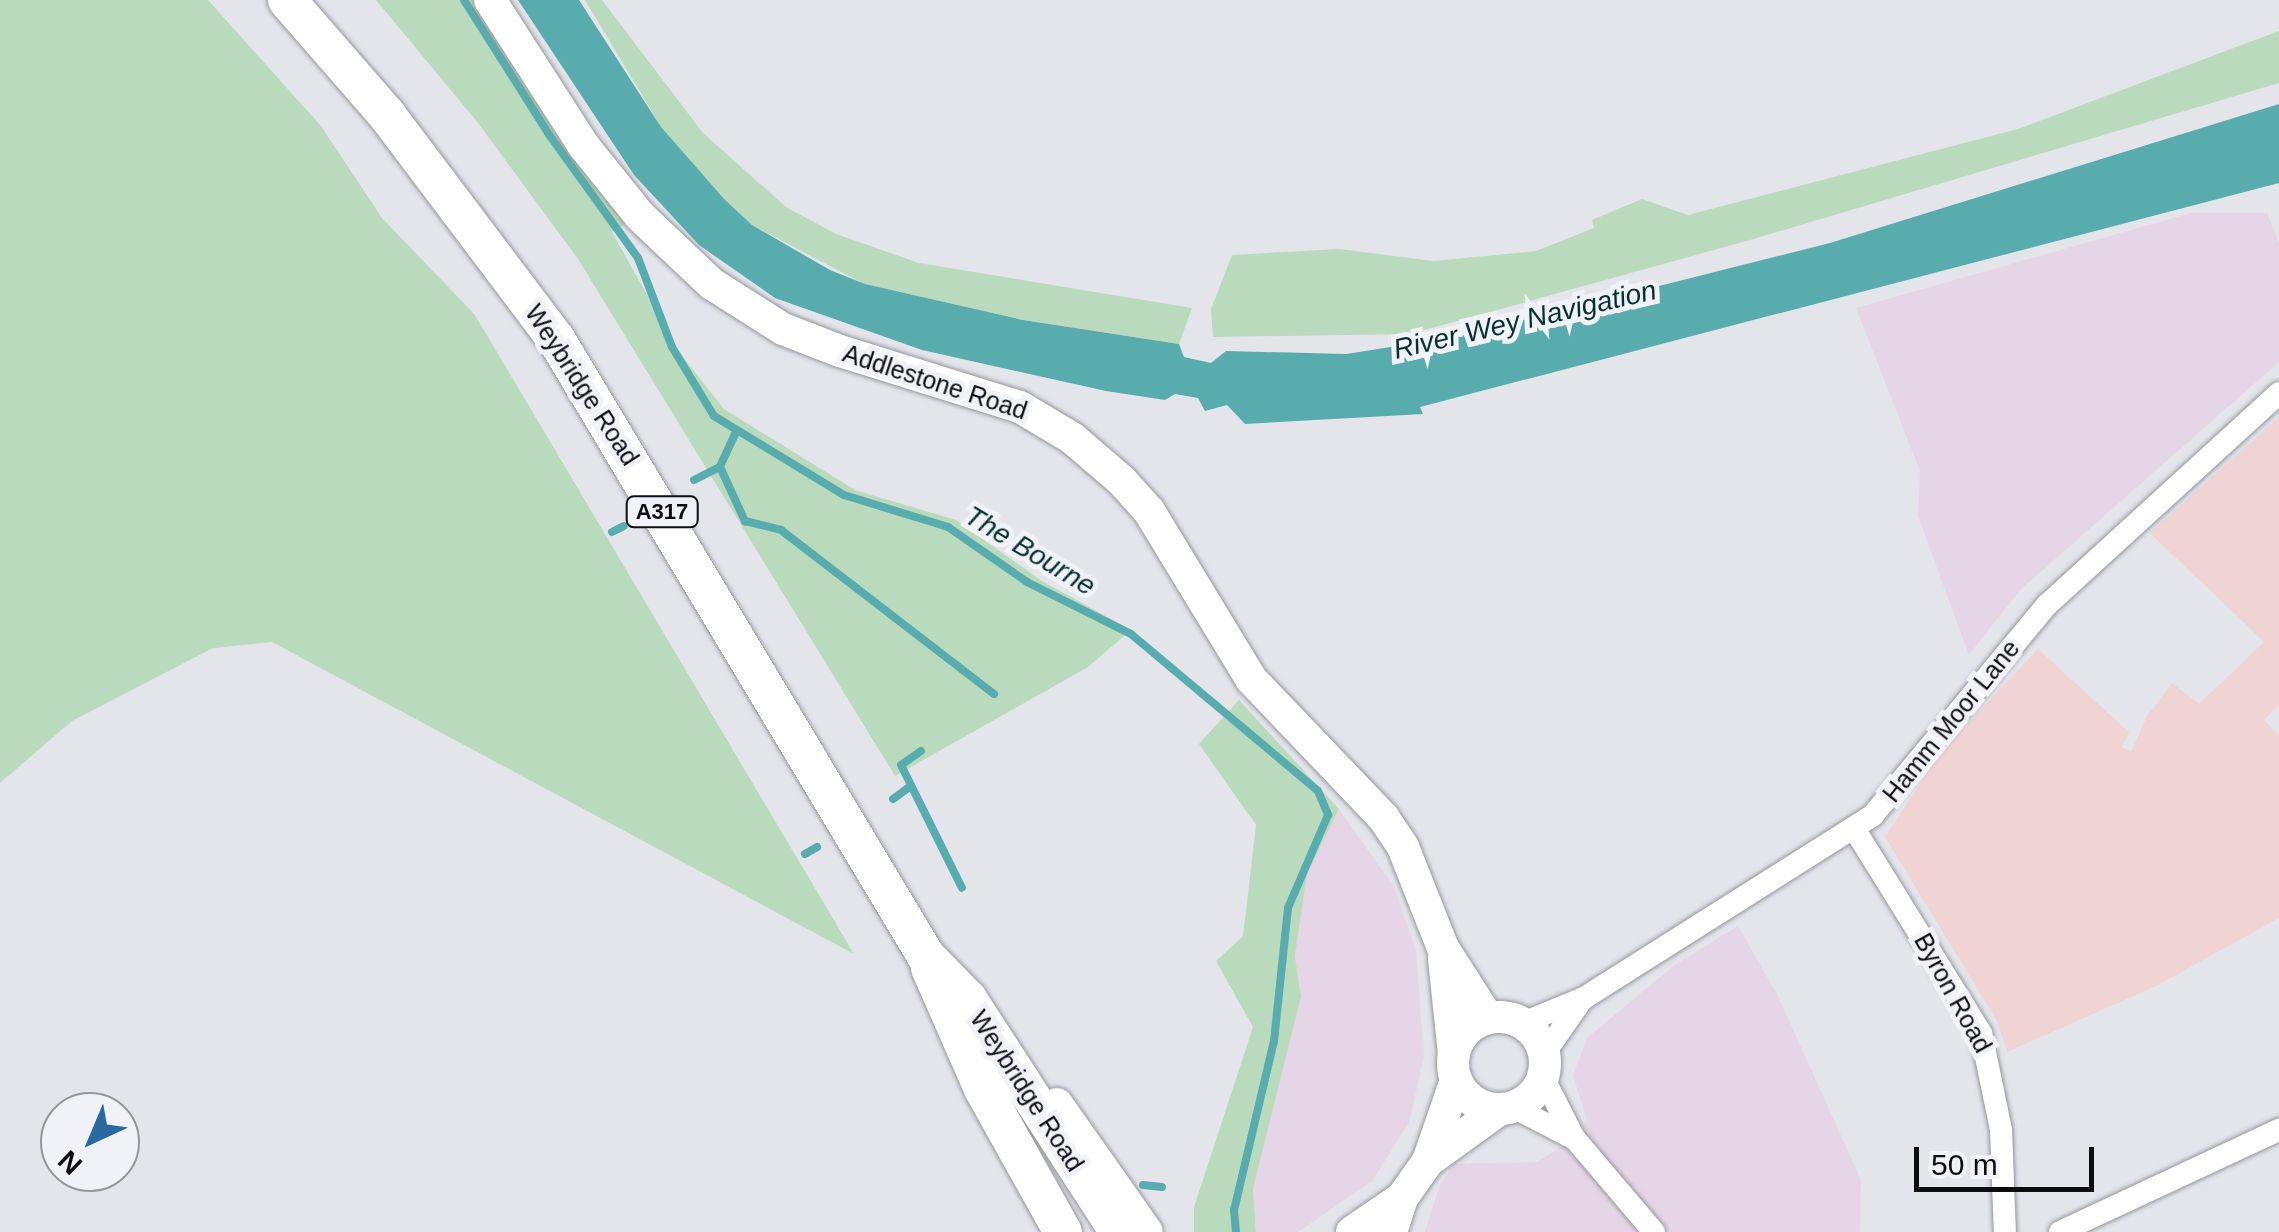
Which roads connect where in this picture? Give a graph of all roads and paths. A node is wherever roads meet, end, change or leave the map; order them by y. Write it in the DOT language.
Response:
graph roads {
  1 [pos="287,0"];
  2 [pos="490,0"];
  3 [pos="2279,392"];
  4 [pos="1855,830"];
  5 [pos="1443,948"];
  6 [pos="926,956"];
  7 [pos="1584,998"];
  8 [pos="968,1000"];
  9 [pos="1488,1018"];
  10 [pos="1522,1023"];
  11 [pos="1544,1066"];
  12 [pos="1455,1067"];
  13 [pos="1506,1108"];
  14 [pos="2279,1130"];
  15 [pos="1574,1139"];
  16 [pos="1428,1161"];
  17 [pos="1402,1198"];
  18 [pos="1063,1232"];
  19 [pos="1119,1232"];
  20 [pos="1146,1232"];
  21 [pos="1352,1232"];
  22 [pos="1391,1232"];
  23 [pos="1654,1232"];
  24 [pos="2005,1232"];
  25 [pos="2060,1232"];
  1 -- 6 [label="main road, Weybridge Road / A317"];
  2 -- 5 [label="street, Addlestone Road"];
  3 -- 4 [label="street, Hamm Moor Lane"];
  4 -- 7 [label="street, Hamm Moor Lane"];
  4 -- 24 [label="street, Byron Road"];
  5 -- 9 [label="street, Addlestone Road"];
  5 -- 12 [label="street, Addlestone Road"];
  6 -- 8 [label="main road, Weybridge Road / A317"];
  6 -- 18 [label="main road, Weybridge Road / A317"];
  7 -- 10 [label="street, Hamm Moor Lane"];
  7 -- 11 [label="street, Hamm Moor Lane"];
  8 -- 19 [label="main road, Weybridge Road / A317"];
  8 -- 20 [label="street"];
  9 -- 10 [label="street"];
  9 -- 12 [label="street"];
  10 -- 11 [label="street"];
  11 -- 13 [label="street"];
  11 -- 15 [label="street"];
  12 -- 13 [label="street"];
  12 -- 16 [label="street, Addlestone Road"];
  13 -- 15 [label="street"];
  13 -- 16 [label="street, Addlestone Road"];
  14 -- 25 [label="street"];
  15 -- 23 [label="street"];
  16 -- 17 [label="street, Addlestone Road"];
  17 -- 21 [label="street"];
  17 -- 22 [label="street, Addlestone Road"];
}
